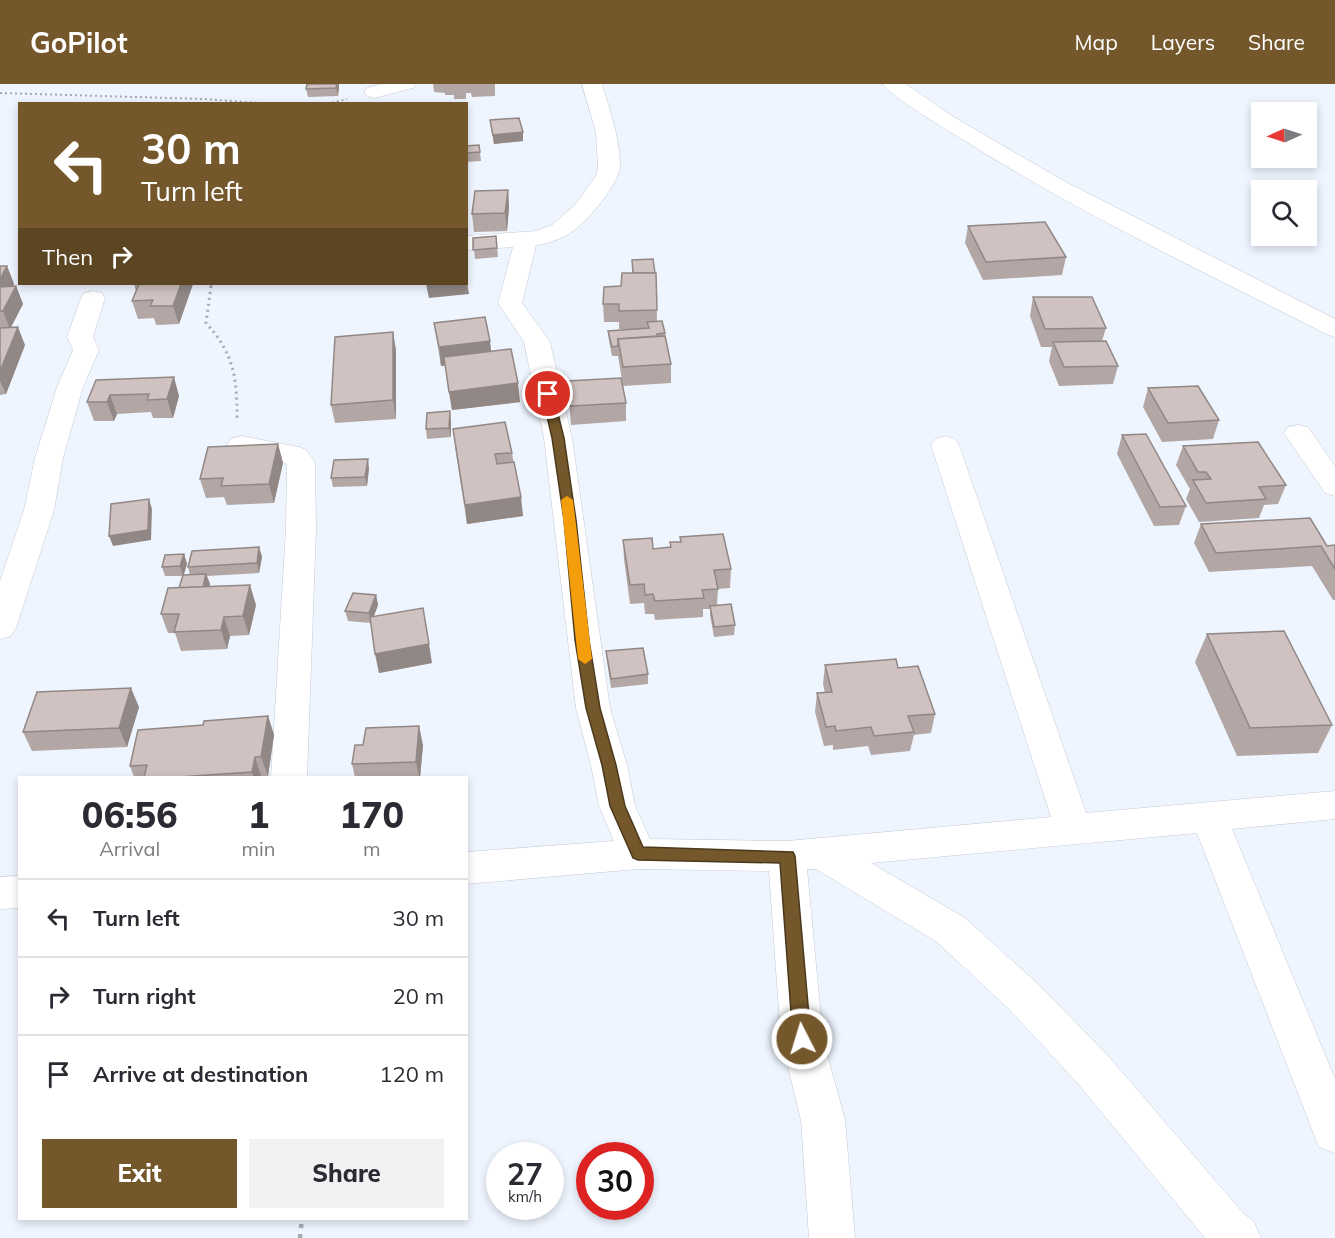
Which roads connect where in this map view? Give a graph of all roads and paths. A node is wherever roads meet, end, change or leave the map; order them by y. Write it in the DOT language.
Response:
graph roads {
  1 [pos="406,84"];
  2 [pos="592,84"];
  3 [pos="893,84"];
  4 [pos="374,92"];
  5 [pos="0,93"];
  6 [pos="246,102"];
  7 [pos="526,240"];
  8 [pos="468,243"];
  9 [pos="211,285"];
  10 [pos="93,298"];
  11 [pos="1335,329"];
  12 [pos="1298,433"];
  13 [pos="241,445"];
  14 [pos="945,445"];
  15 [pos="1335,487"];
  16 [pos="0,628"];
  17 [pos="290,776"];
  18 [pos="1335,805"];
  19 [pos="1209,817"];
  20 [pos="1072,829"];
  21 [pos="638,854"];
  22 [pos="804,855"];
  23 [pos="468,868"];
  24 [pos="0,892"];
  25 [pos="18,892"];
  26 [pos="1335,1132"];
  27 [pos="302,1220"];
  28 [pos="300,1238"];
  29 [pos="832,1238"];
  30 [pos="1238,1238"];
  1 -- 4 [label="street"];
  2 -- 7 [label="street"];
  3 -- 11 [label="street"];
  5 -- 6 [label="path"];
  7 -- 8 [label="street"];
  7 -- 21 [label="street"];
  9 -- 13 [label="path"];
  10 -- 16 [label="street"];
  12 -- 15 [label="street"];
  13 -- 17 [label="street"];
  14 -- 20 [label="street"];
  18 -- 19 [label="street"];
  19 -- 20 [label="street"];
  19 -- 26 [label="street"];
  20 -- 22 [label="street"];
  21 -- 22 [label="street"];
  21 -- 23 [label="street"];
  22 -- 29 [label="street"];
  22 -- 30 [label="street"];
  24 -- 25 [label="street"];
  27 -- 28 [label="path"];
}
